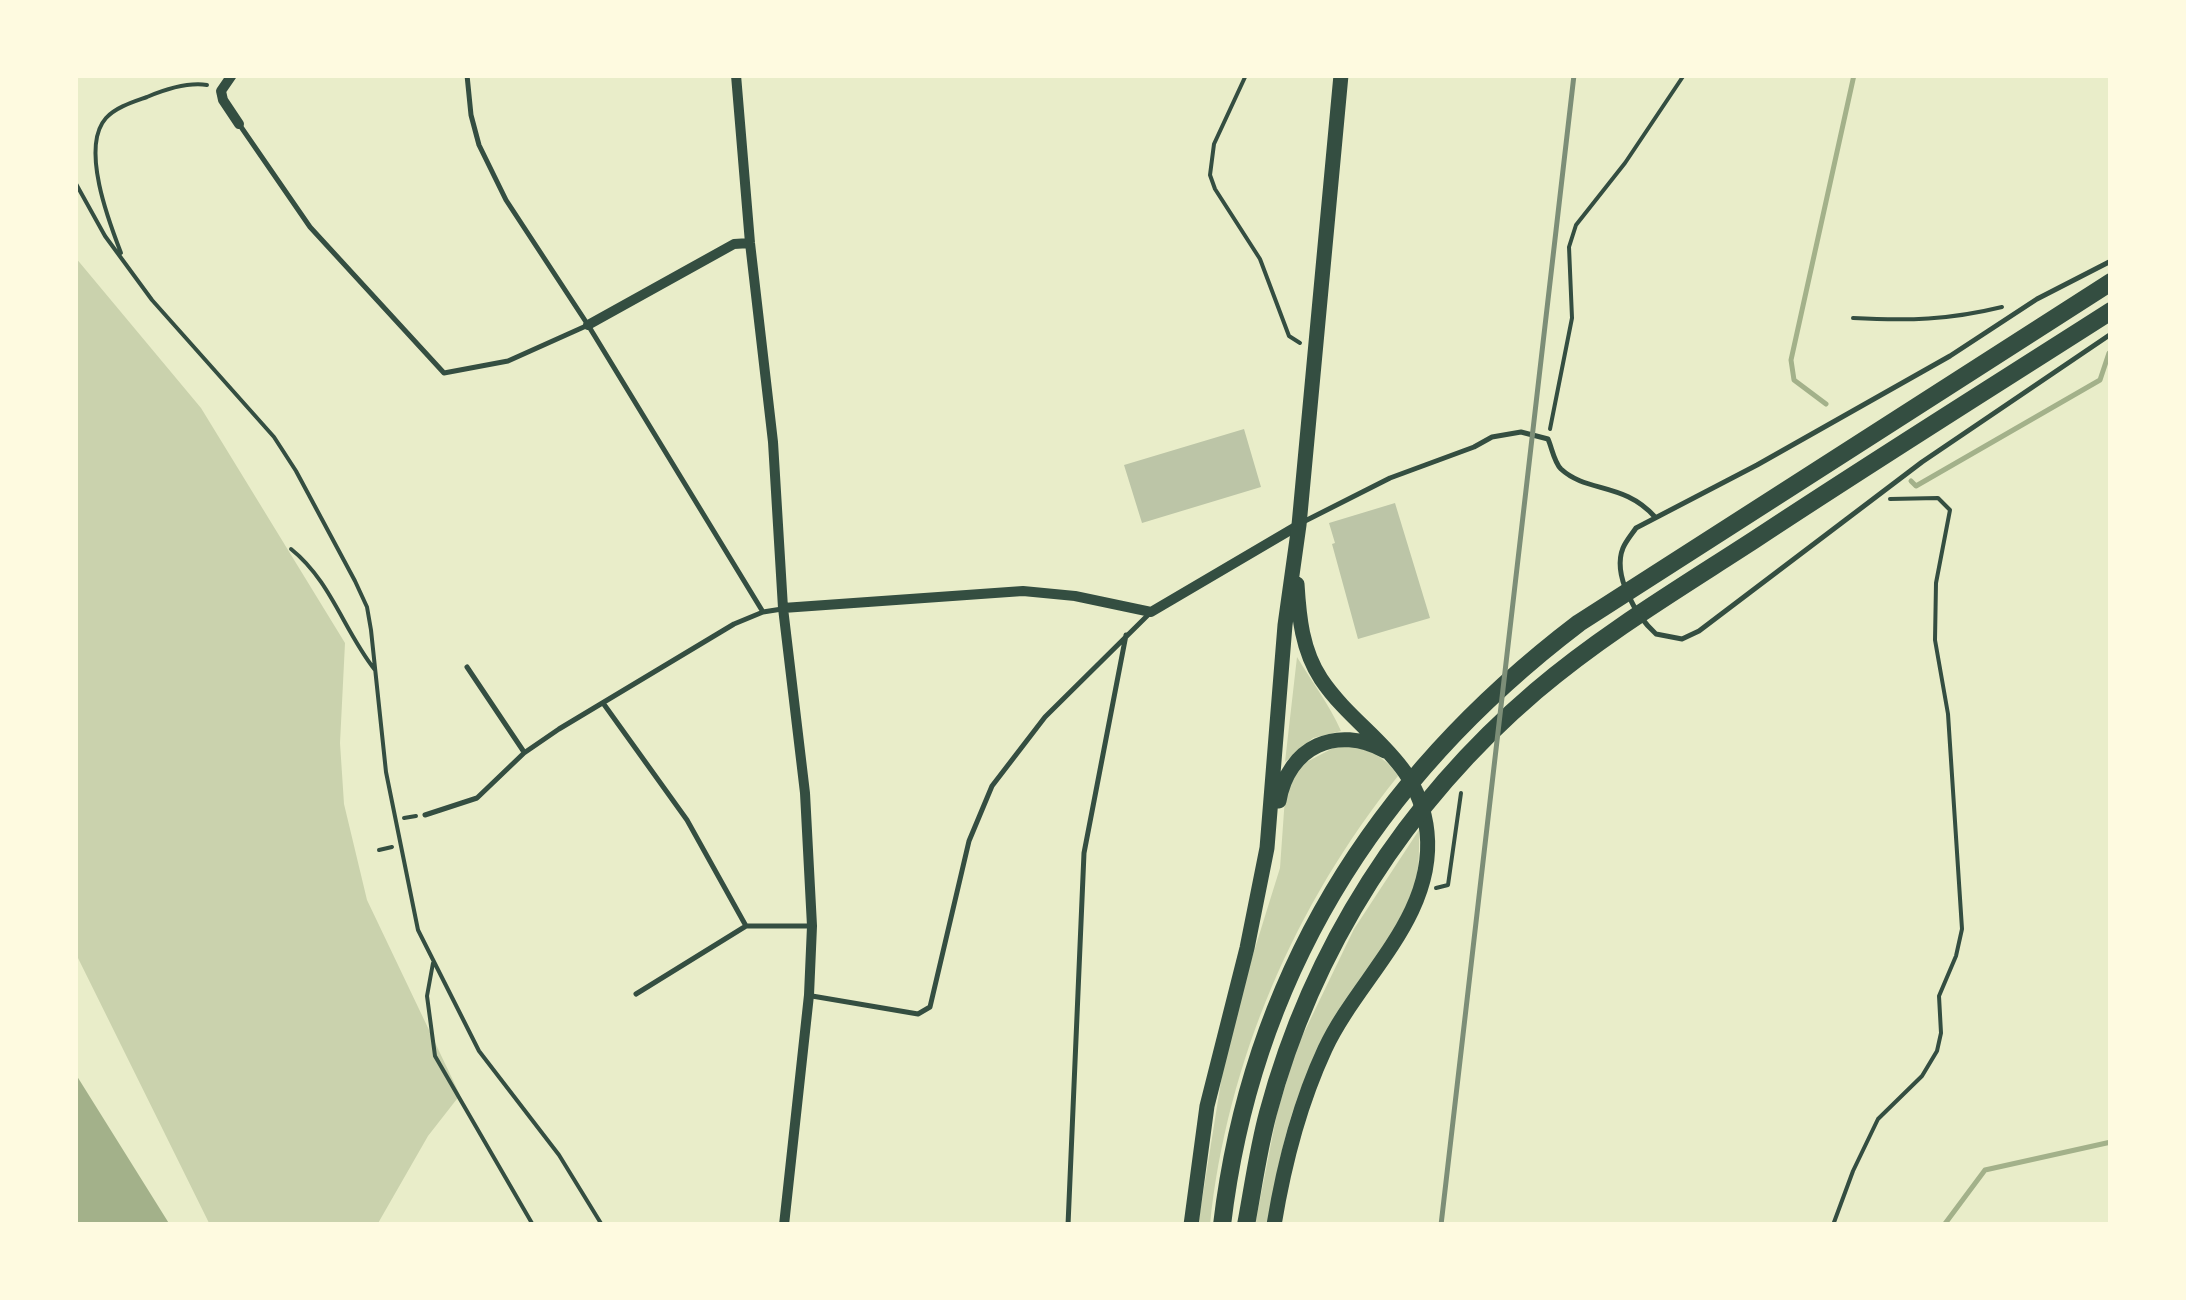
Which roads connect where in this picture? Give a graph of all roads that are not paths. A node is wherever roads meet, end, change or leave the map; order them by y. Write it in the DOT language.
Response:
graph roads {
  1 [pos="232,75"];
  2 [pos="466,75"];
  3 [pos="736,75"];
  4 [pos="1341,75"];
  5 [pos="238,124"];
  6 [pos="750,243"];
  7 [pos="2111,260"];
  8 [pos="2111,282"];
  9 [pos="2111,310"];
  10 [pos="588,325"];
  11 [pos="2111,334"];
  12 [pos="1655,518"];
  13 [pos="1298,525"];
  14 [pos="1296,550"];
  15 [pos="783,608"];
  16 [pos="763,612"];
  17 [pos="1151,612"];
  18 [pos="1126,635"];
  19 [pos="467,667"];
  20 [pos="602,703"];
  21 [pos="524,753"];
  22 [pos="1392,755"];
  23 [pos="425,816"];
  24 [pos="1267,848"];
  25 [pos="746,926"];
  26 [pos="812,926"];
  27 [pos="636,994"];
  28 [pos="809,995"];
  29 [pos="784,1225"];
  30 [pos="1068,1225"];
  31 [pos="1191,1225"];
  32 [pos="1222,1225"];
  33 [pos="1246,1225"];
  34 [pos="1274,1225"];
  1 -- 5 [label="street"];
  2 -- 10 [label="lane"];
  3 -- 6 [label="street"];
  4 -- 13 [label="main road"];
  5 -- 10 [label="lane"];
  6 -- 10 [label="street"];
  6 -- 15 [label="street"];
  7 -- 12 [label="lane"];
  8 -- 32 [label="highway"];
  9 -- 33 [label="highway"];
  10 -- 16 [label="lane"];
  11 -- 12 [label="lane"];
  12 -- 13 [label="lane"];
  13 -- 14 [label="main road"];
  13 -- 17 [label="street"];
  14 -- 22 [label="main road"];
  14 -- 24 [label="main road"];
  15 -- 16 [label="lane"];
  15 -- 17 [label="street"];
  15 -- 26 [label="street"];
  16 -- 20 [label="lane"];
  17 -- 18 [label="lane"];
  18 -- 28 [label="lane"];
  18 -- 30 [label="lane"];
  19 -- 21 [label="lane"];
  20 -- 21 [label="lane"];
  20 -- 25 [label="lane"];
  21 -- 23 [label="lane"];
  22 -- 24 [label="main road"];
  22 -- 34 [label="main road"];
  24 -- 31 [label="main road"];
  25 -- 26 [label="lane"];
  25 -- 27 [label="lane"];
  26 -- 28 [label="street"];
  28 -- 29 [label="street"];
}
